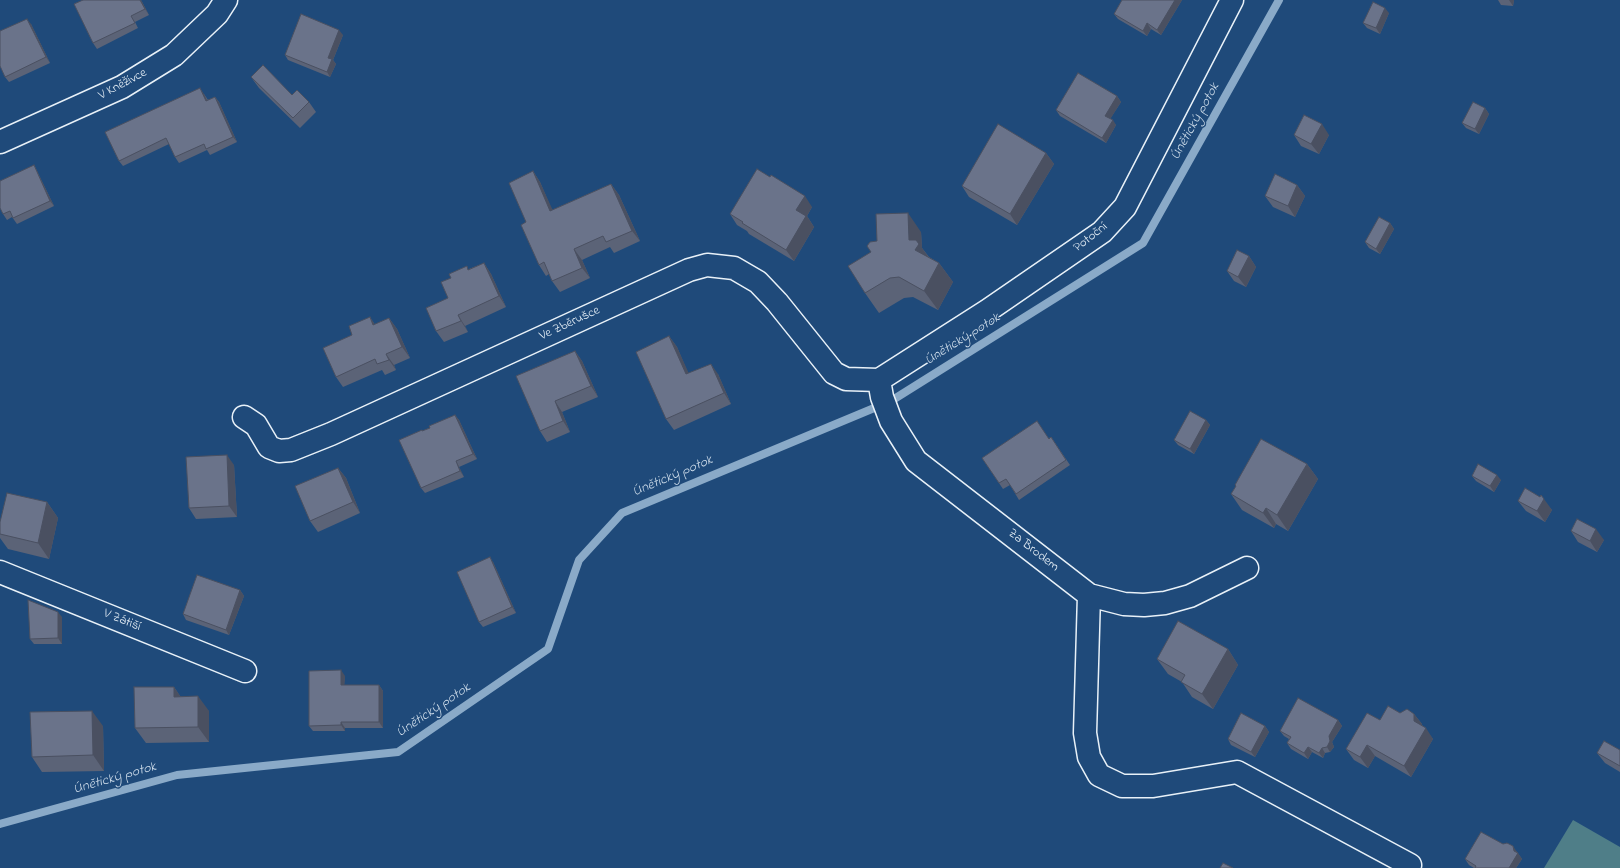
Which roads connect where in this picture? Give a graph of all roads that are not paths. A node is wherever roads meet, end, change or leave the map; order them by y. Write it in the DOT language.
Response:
graph roads {
  1 [pos="226,0"];
  2 [pos="1232,0"];
  3 [pos="0,142"];
  4 [pos="880,388"];
  5 [pos="244,417"];
  6 [pos="1247,568"];
  7 [pos="0,572"];
  8 [pos="1089,595"];
  9 [pos="245,671"];
  10 [pos="1410,865"];
  1 -- 3 [label="street, V Kněžívce"];
  2 -- 4 [label="street, Potoční"];
  4 -- 5 [label="street, Ve Zběrušce"];
  4 -- 8 [label="street, Za Brodem"];
  6 -- 8 [label="street, Za Brodem"];
  7 -- 9 [label="street, V Zátiší"];
  8 -- 10 [label="street"];
}
